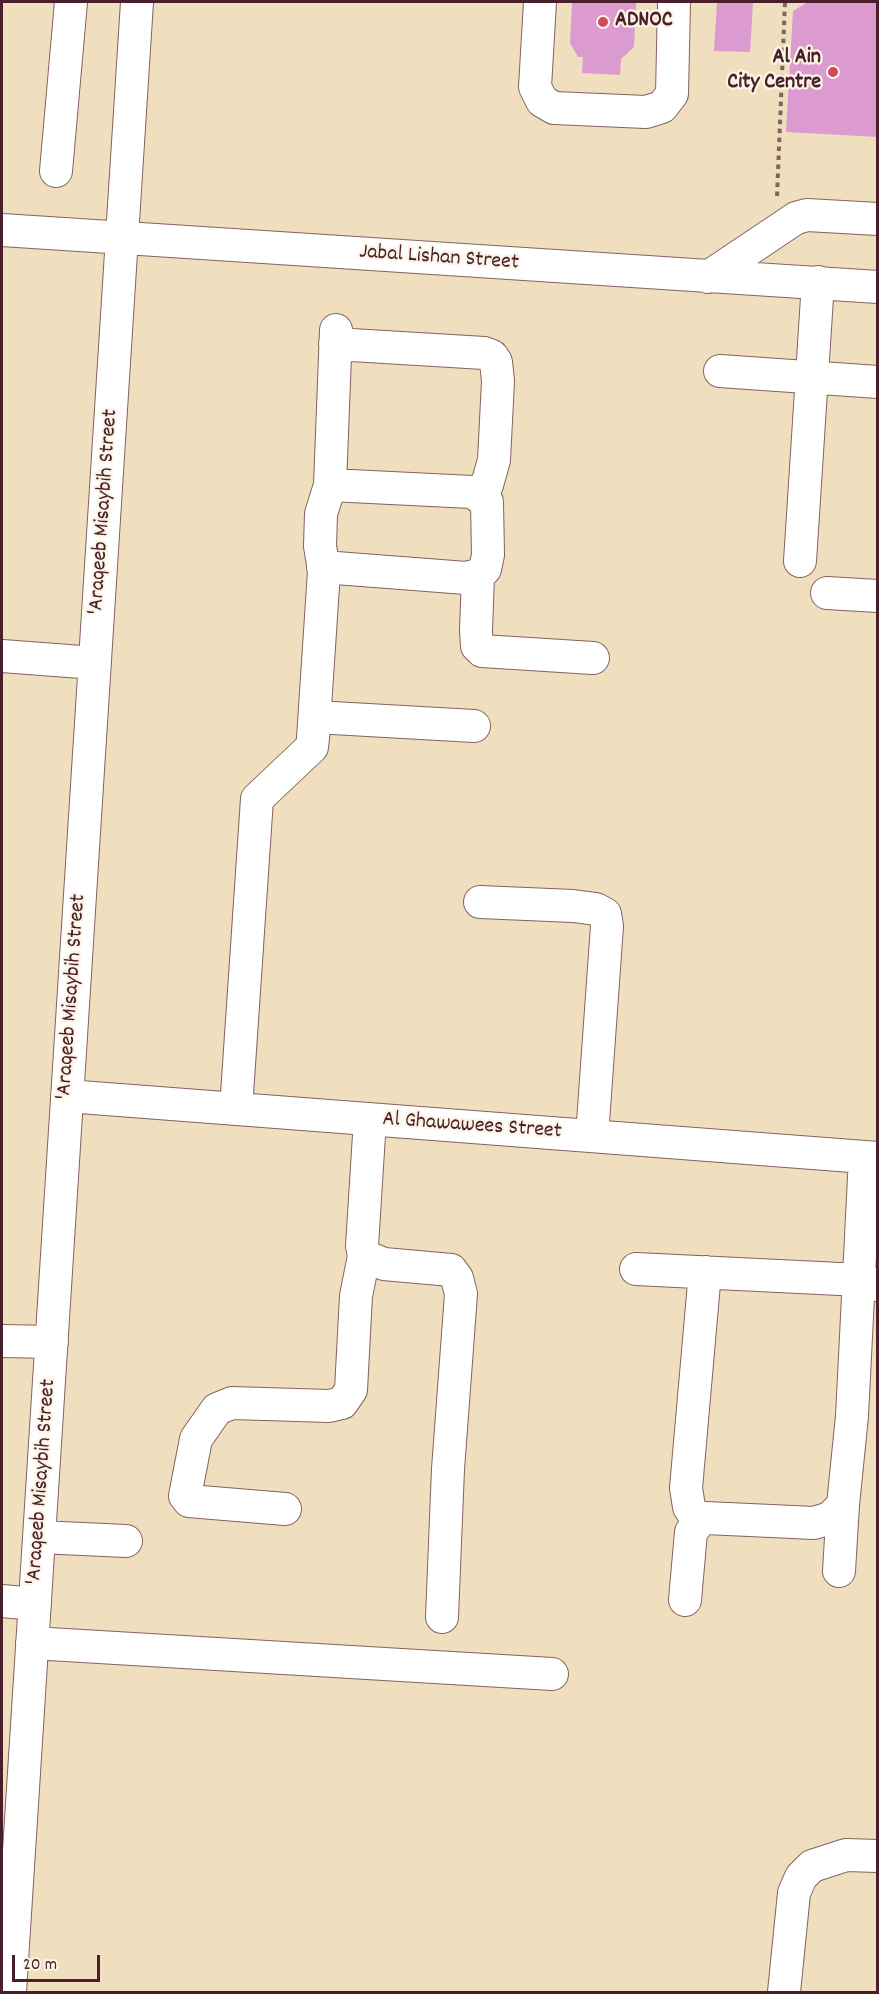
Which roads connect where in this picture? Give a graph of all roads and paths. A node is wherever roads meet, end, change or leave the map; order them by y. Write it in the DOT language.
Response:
graph roads {
  1 [pos="70,2"];
  2 [pos="137,2"];
  3 [pos="540,2"];
  4 [pos="674,2"];
  5 [pos="785,2"];
  6 [pos="56,171"];
  7 [pos="878,219"];
  8 [pos="2,230"];
  9 [pos="775,232"];
  10 [pos="122,238"];
  11 [pos="708,277"];
  12 [pos="818,282"];
  13 [pos="878,287"];
  14 [pos="720,371"];
  15 [pos="813,378"];
  16 [pos="878,382"];
  17 [pos="330,485"];
  18 [pos="476,494"];
  19 [pos="800,561"];
  20 [pos="323,567"];
  21 [pos="478,575"];
  22 [pos="827,594"];
  23 [pos="878,596"];
  24 [pos="2,656"];
  25 [pos="593,658"];
  26 [pos="95,663"];
  27 [pos="315,717"];
  28 [pos="474,726"];
  29 [pos="480,902"];
  30 [pos="67,1096"];
  31 [pos="236,1109"];
  32 [pos="370,1119"];
  33 [pos="592,1136"];
  34 [pos="871,1157"];
  35 [pos="364,1256"];
  36 [pos="636,1269"];
  37 [pos="705,1272"];
  38 [pos="868,1282"];
  39 [pos="2,1341"];
  40 [pos="52,1342"];
  41 [pos="843,1505"];
  42 [pos="285,1509"];
  43 [pos="699,1522"];
  44 [pos="39,1537"];
  45 [pos="126,1541"];
  46 [pos="839,1571"];
  47 [pos="685,1600"];
  48 [pos="2,1602"];
  49 [pos="35,1604"];
  50 [pos="442,1617"];
  51 [pos="32,1643"];
  52 [pos="552,1674"];
  53 [pos="14,1752"];
  54 [pos="878,1856"];
  55 [pos="10,1992"];
  56 [pos="784,1992"];
  1 -- 6 [label="street"];
  2 -- 10 [label="street, 'Araqeeb Misaybih Street"];
  3 -- 4 [label="street"];
  5 -- 9 [label="path"];
  7 -- 9 [label="street"];
  8 -- 10 [label="street, Jabal Lishan Street"];
  9 -- 11 [label="street"];
  10 -- 11 [label="street, Jabal Lishan Street"];
  10 -- 26 [label="street, 'Araqeeb Misaybih Street"];
  11 -- 12 [label="street, Jabal Lishan Street"];
  12 -- 13 [label="street, Jabal Lishan Street"];
  12 -- 15 [label="street"];
  14 -- 15 [label="street"];
  15 -- 16 [label="street"];
  15 -- 19 [label="street"];
  17 -- 18 [label="street"];
  17 -- 18 [label="street"];
  17 -- 20 [label="street"];
  18 -- 21 [label="street"];
  20 -- 21 [label="street"];
  20 -- 27 [label="street"];
  21 -- 25 [label="street"];
  22 -- 23 [label="street"];
  24 -- 26 [label="street"];
  26 -- 30 [label="street, 'Araqeeb Misaybih Street"];
  27 -- 28 [label="street"];
  27 -- 31 [label="street"];
  29 -- 33 [label="street"];
  30 -- 31 [label="street, Al Ghawawees Street"];
  30 -- 40 [label="street, 'Araqeeb Misaybih Street"];
  31 -- 32 [label="street, Al Ghawawees Street"];
  32 -- 33 [label="street, Al Ghawawees Street"];
  32 -- 35 [label="street"];
  33 -- 34 [label="street, Al Ghawawees Street"];
  34 -- 38 [label="street"];
  35 -- 42 [label="street"];
  35 -- 50 [label="street"];
  36 -- 37 [label="street"];
  37 -- 38 [label="street"];
  37 -- 43 [label="street"];
  38 -- 41 [label="street"];
  39 -- 40 [label="street"];
  40 -- 44 [label="street, 'Araqeeb Misaybih Street"];
  41 -- 43 [label="street"];
  41 -- 46 [label="street"];
  43 -- 47 [label="street"];
  44 -- 45 [label="street"];
  44 -- 49 [label="street, 'Araqeeb Misaybih Street"];
  48 -- 49 [label="street"];
  49 -- 51 [label="street, 'Araqeeb Misaybih Street"];
  51 -- 52 [label="street"];
  51 -- 53 [label="street, 'Araqeeb Misaybih Street"];
  53 -- 55 [label="street, 'Araqeeb Misaybih Street"];
  54 -- 56 [label="street"];
}
